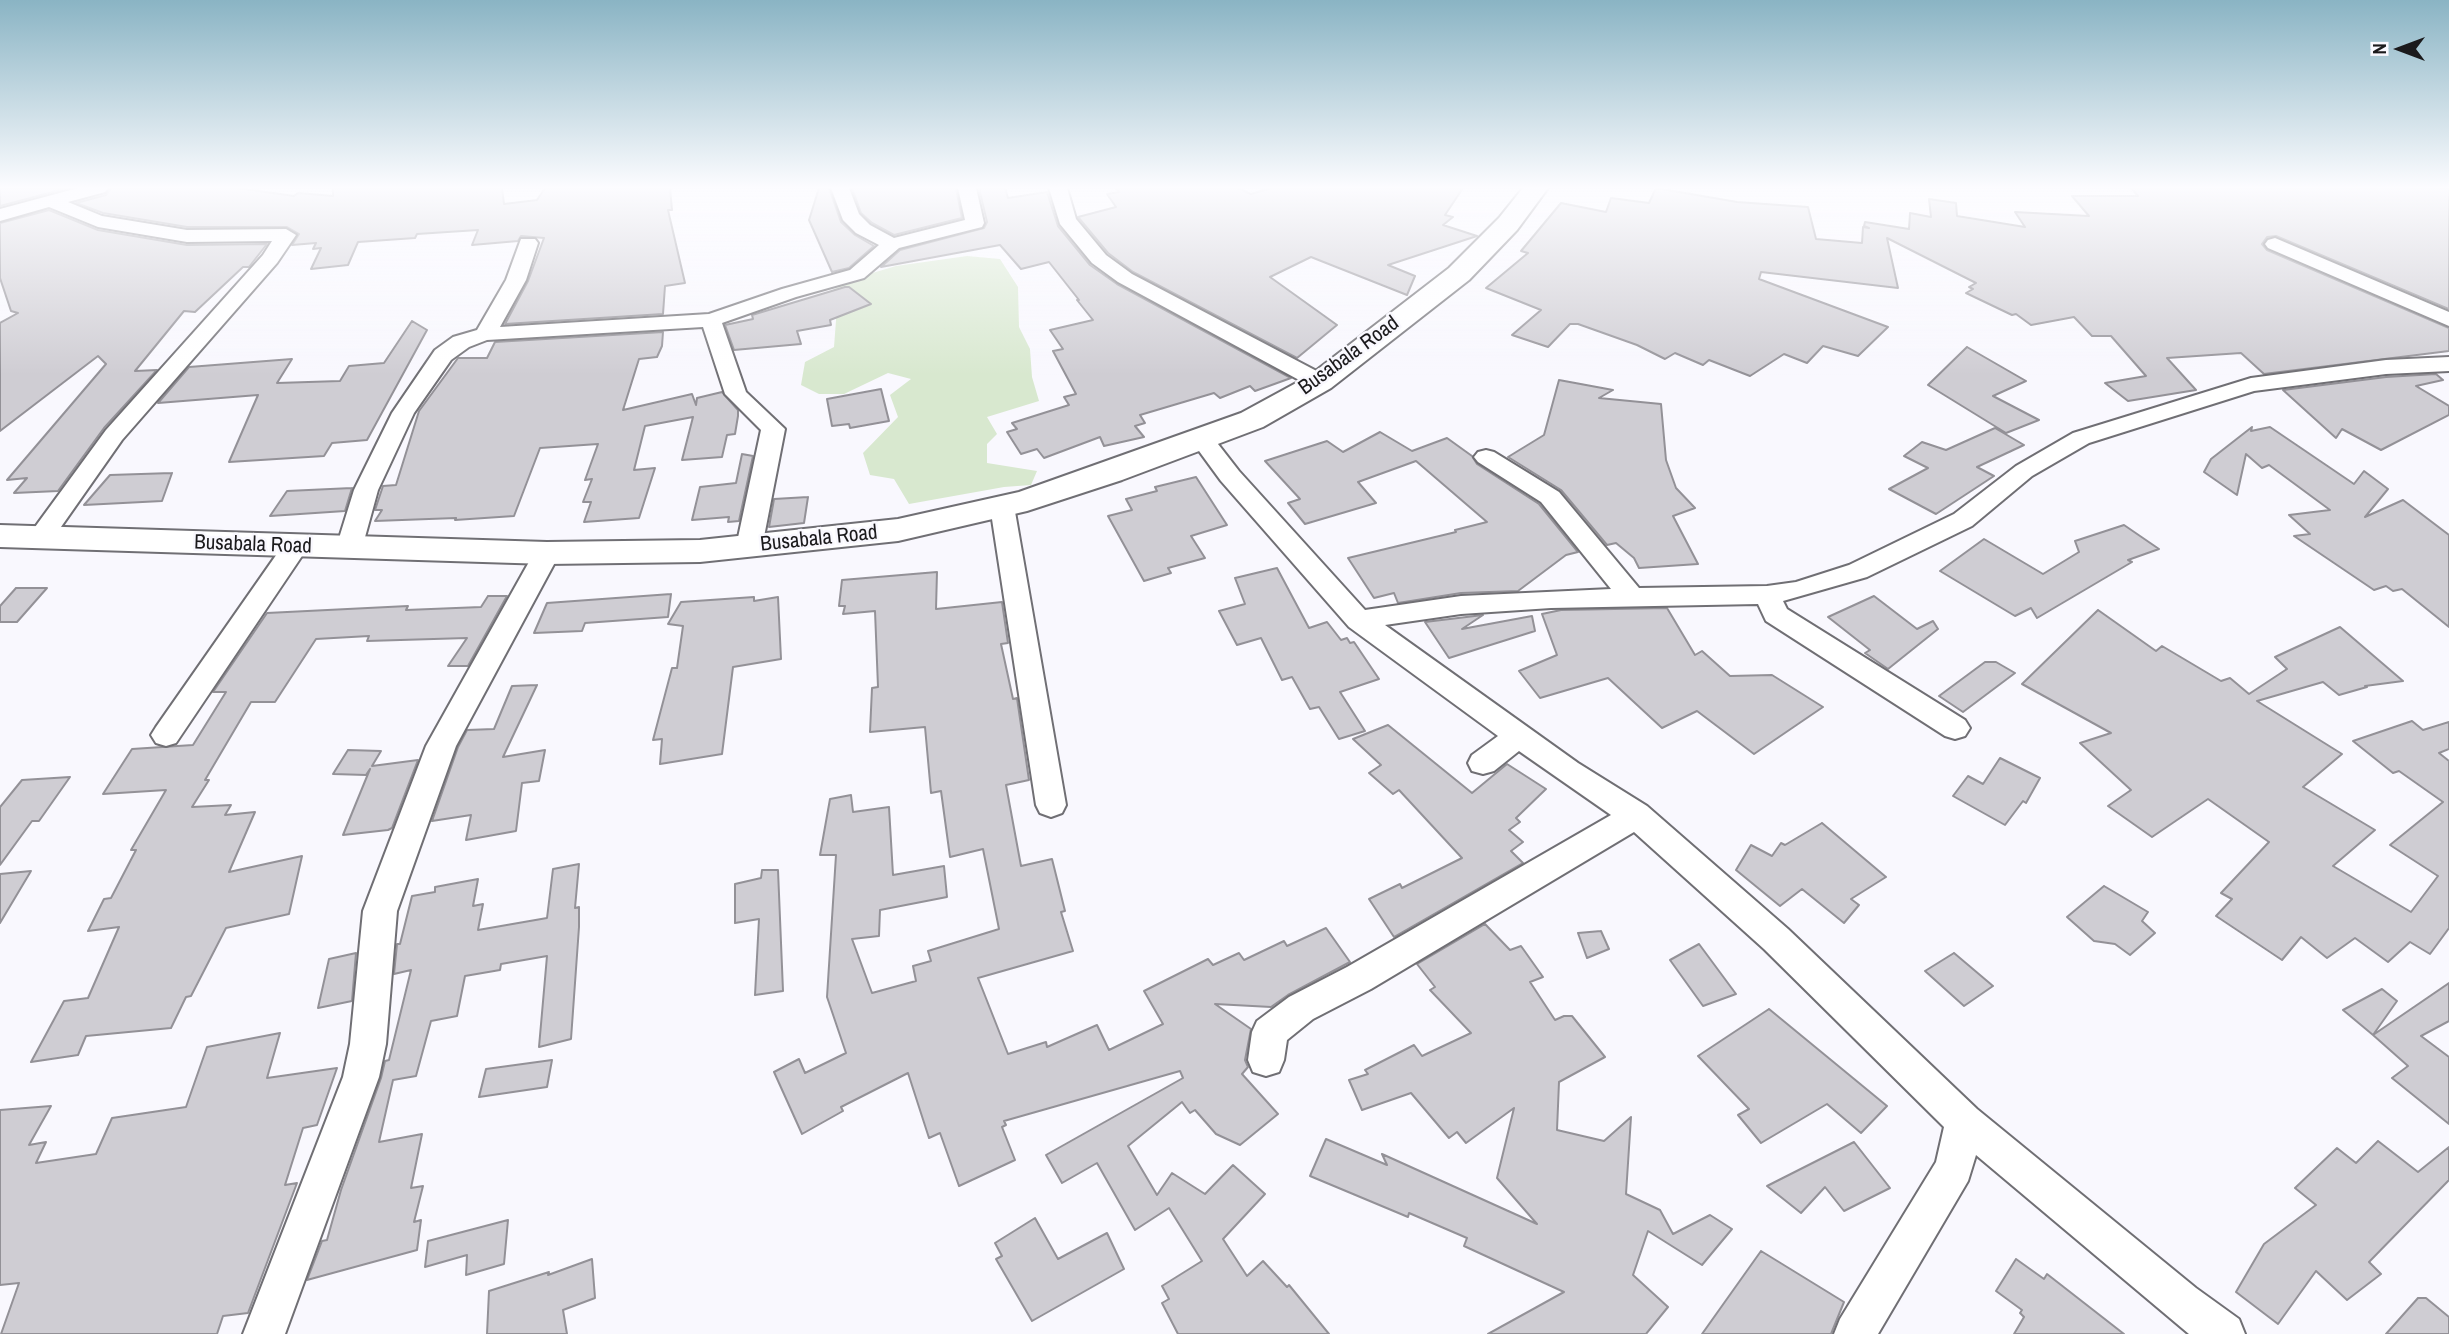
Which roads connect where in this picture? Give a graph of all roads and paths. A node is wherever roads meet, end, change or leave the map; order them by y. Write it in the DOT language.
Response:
graph roads {
  1 [pos="276,250"];
  2 [pos="526,250"];
  3 [pos="884,250"];
  4 [pos="1092,250"];
  5 [pos="1482,250"];
  6 [pos="2289,250"];
  7 [pos="711,320"];
  8 [pos="2449,320"];
  9 [pos="485,334"];
  10 [pos="2449,364"];
  11 [pos="1320,382"];
  12 [pos="1203,440"];
  13 [pos="1486,457"];
  14 [pos="1002,506"];
  15 [pos="0,536"];
  16 [pos="40,538"];
  17 [pos="295,547"];
  18 [pos="749,547"];
  19 [pos="348,548"];
  20 [pos="547,553"];
  21 [pos="1768,595"];
  22 [pos="1631,596"];
  23 [pos="1359,620"];
  24 [pos="1955,728"];
  25 [pos="166,735"];
  26 [pos="1518,736"];
  27 [pos="1483,763"];
  28 [pos="1051,805"];
  29 [pos="1636,816"];
  30 [pos="1265,1060"];
  31 [pos="1964,1121"];
  32 [pos="264,1334"];
  33 [pos="1855,1334"];
  34 [pos="2224,1334"];
  1 -- 16 [label="street"];
  2 -- 9 [label="street"];
  3 -- 7 [label="street"];
  4 -- 11 [label="street"];
  5 -- 11 [label="street, Busabala Road"];
  6 -- 8 [label="street"];
  7 -- 9 [label="street"];
  7 -- 18 [label="street"];
  9 -- 19 [label="street"];
  10 -- 21 [label="street"];
  11 -- 12 [label="street, Busabala Road"];
  12 -- 14 [label="street, Busabala Road"];
  12 -- 23 [label="street"];
  13 -- 22 [label="street"];
  14 -- 18 [label="street, Busabala Road"];
  14 -- 28 [label="street"];
  15 -- 16 [label="street, Busabala Road"];
  16 -- 17 [label="street, Busabala Road"];
  17 -- 19 [label="street, Busabala Road"];
  17 -- 25 [label="street"];
  18 -- 20 [label="street, Busabala Road"];
  19 -- 20 [label="street, Busabala Road"];
  20 -- 32 [label="street"];
  21 -- 22 [label="street"];
  21 -- 24 [label="street"];
  22 -- 23 [label="street"];
  23 -- 26 [label="street"];
  26 -- 27 [label="street"];
  26 -- 29 [label="street"];
  29 -- 30 [label="street"];
  29 -- 31 [label="street"];
  31 -- 33 [label="street"];
  31 -- 34 [label="street"];
}
